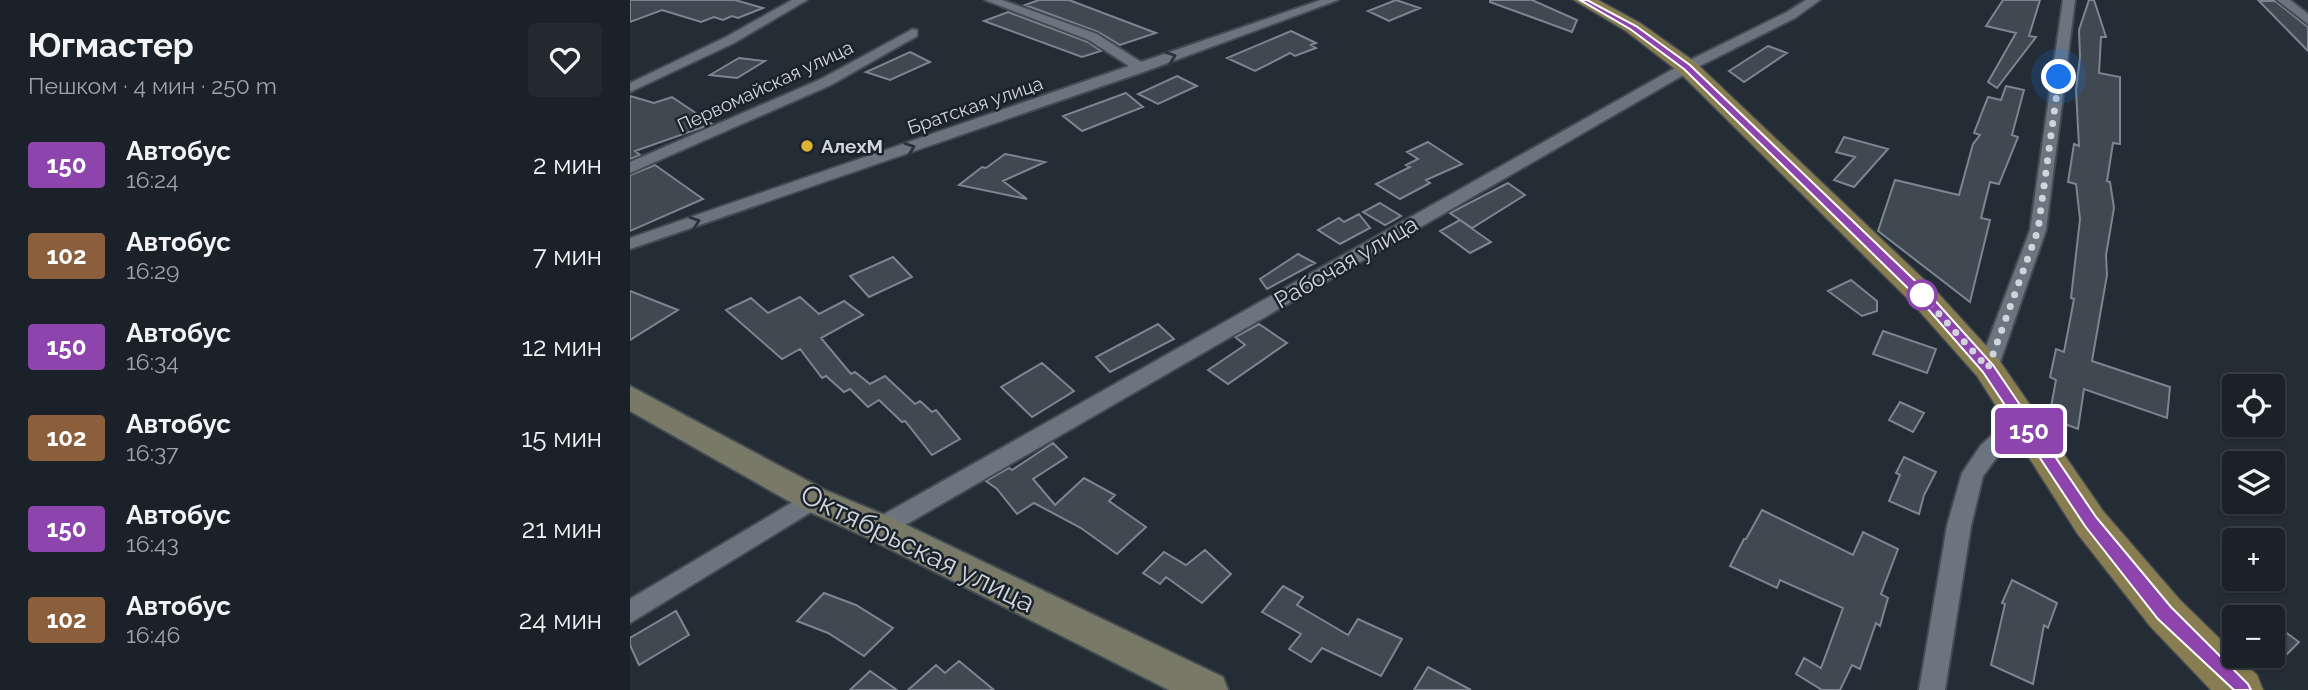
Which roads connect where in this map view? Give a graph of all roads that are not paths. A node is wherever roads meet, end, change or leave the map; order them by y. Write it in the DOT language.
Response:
graph roads {
  1 [pos="801,0"];
  2 [pos="991,0"];
  3 [pos="1332,0"];
  4 [pos="1584,0"];
  5 [pos="1814,0"];
  6 [pos="2069,0"];
  7 [pos="2283,0"];
  8 [pos="2308,20"];
  9 [pos="913,33"];
  10 [pos="1687,67"];
  11 [pos="1140,68"];
  12 [pos="630,88"];
  13 [pos="630,168"];
  14 [pos="630,244"];
  15 [pos="1988,368"];
  16 [pos="630,397"];
  17 [pos="2022,421"];
  18 [pos="813,499"];
  19 [pos="880,528"];
  20 [pos="630,612"];
  21 [pos="1209,690"];
  22 [pos="1932,690"];
  23 [pos="2241,690"];
  1 -- 12 [label="street"];
  2 -- 11 [label="street"];
  11 -- 3 [label="street, Братская улица, one-way"];
  4 -- 10 [label="main road"];
  5 -- 10 [label="street, Рабочая улица"];
  6 -- 15 [label="street"];
  7 -- 8 [label="street"];
  9 -- 13 [label="street, Первомайская улица"];
  10 -- 15 [label="main road"];
  10 -- 19 [label="street, Рабочая улица"];
  14 -- 11 [label="street, Братская улица, one-way"];
  15 -- 17 [label="main road"];
  16 -- 18 [label="street, Октябрьская улица"];
  17 -- 22 [label="street"];
  17 -- 23 [label="main road"];
  18 -- 19 [label="street, Октябрьская улица"];
  18 -- 20 [label="street"];
  19 -- 21 [label="street, Октябрьская улица"];
}
